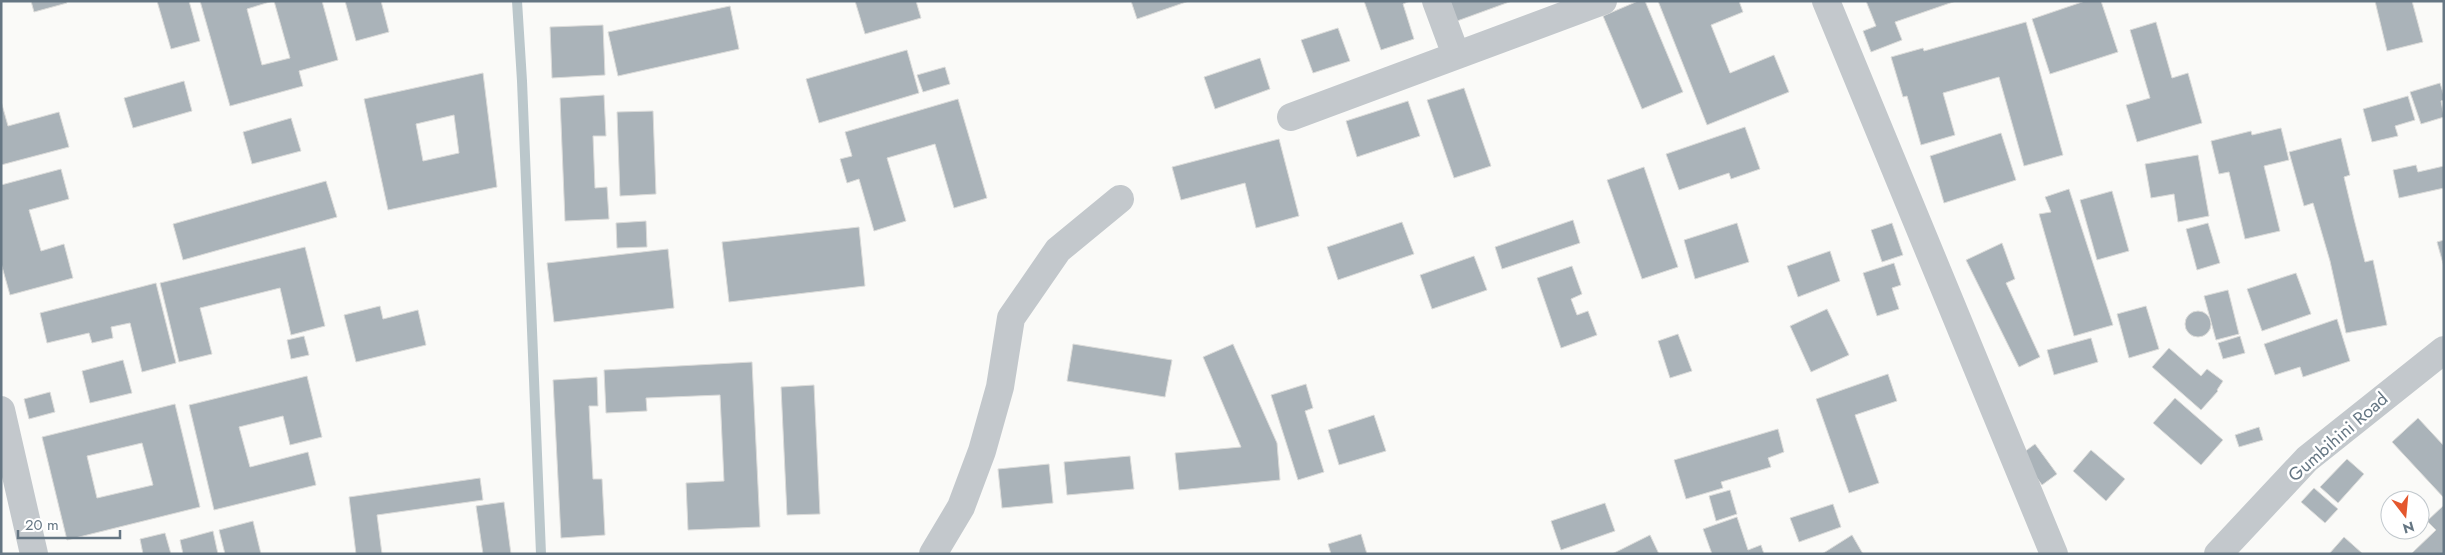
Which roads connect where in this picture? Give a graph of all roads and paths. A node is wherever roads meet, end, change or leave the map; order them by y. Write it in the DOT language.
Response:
graph roads {
  1 [pos="1436,1"];
  2 [pos="1603,1"];
  3 [pos="1826,1"];
  4 [pos="1456,55"];
  5 [pos="1291,117"];
  6 [pos="1120,199"];
  7 [pos="2444,350"];
  8 [pos="1,410"];
  9 [pos="34,554"];
  10 [pos="933,554"];
  11 [pos="2054,554"];
  12 [pos="2218,554"];
  1 -- 4 [label="street"];
  2 -- 4 [label="street"];
  3 -- 11 [label="street"];
  4 -- 5 [label="street"];
  6 -- 10 [label="street"];
  7 -- 12 [label="street, Gumbihini Road"];
  8 -- 9 [label="street"];
}
